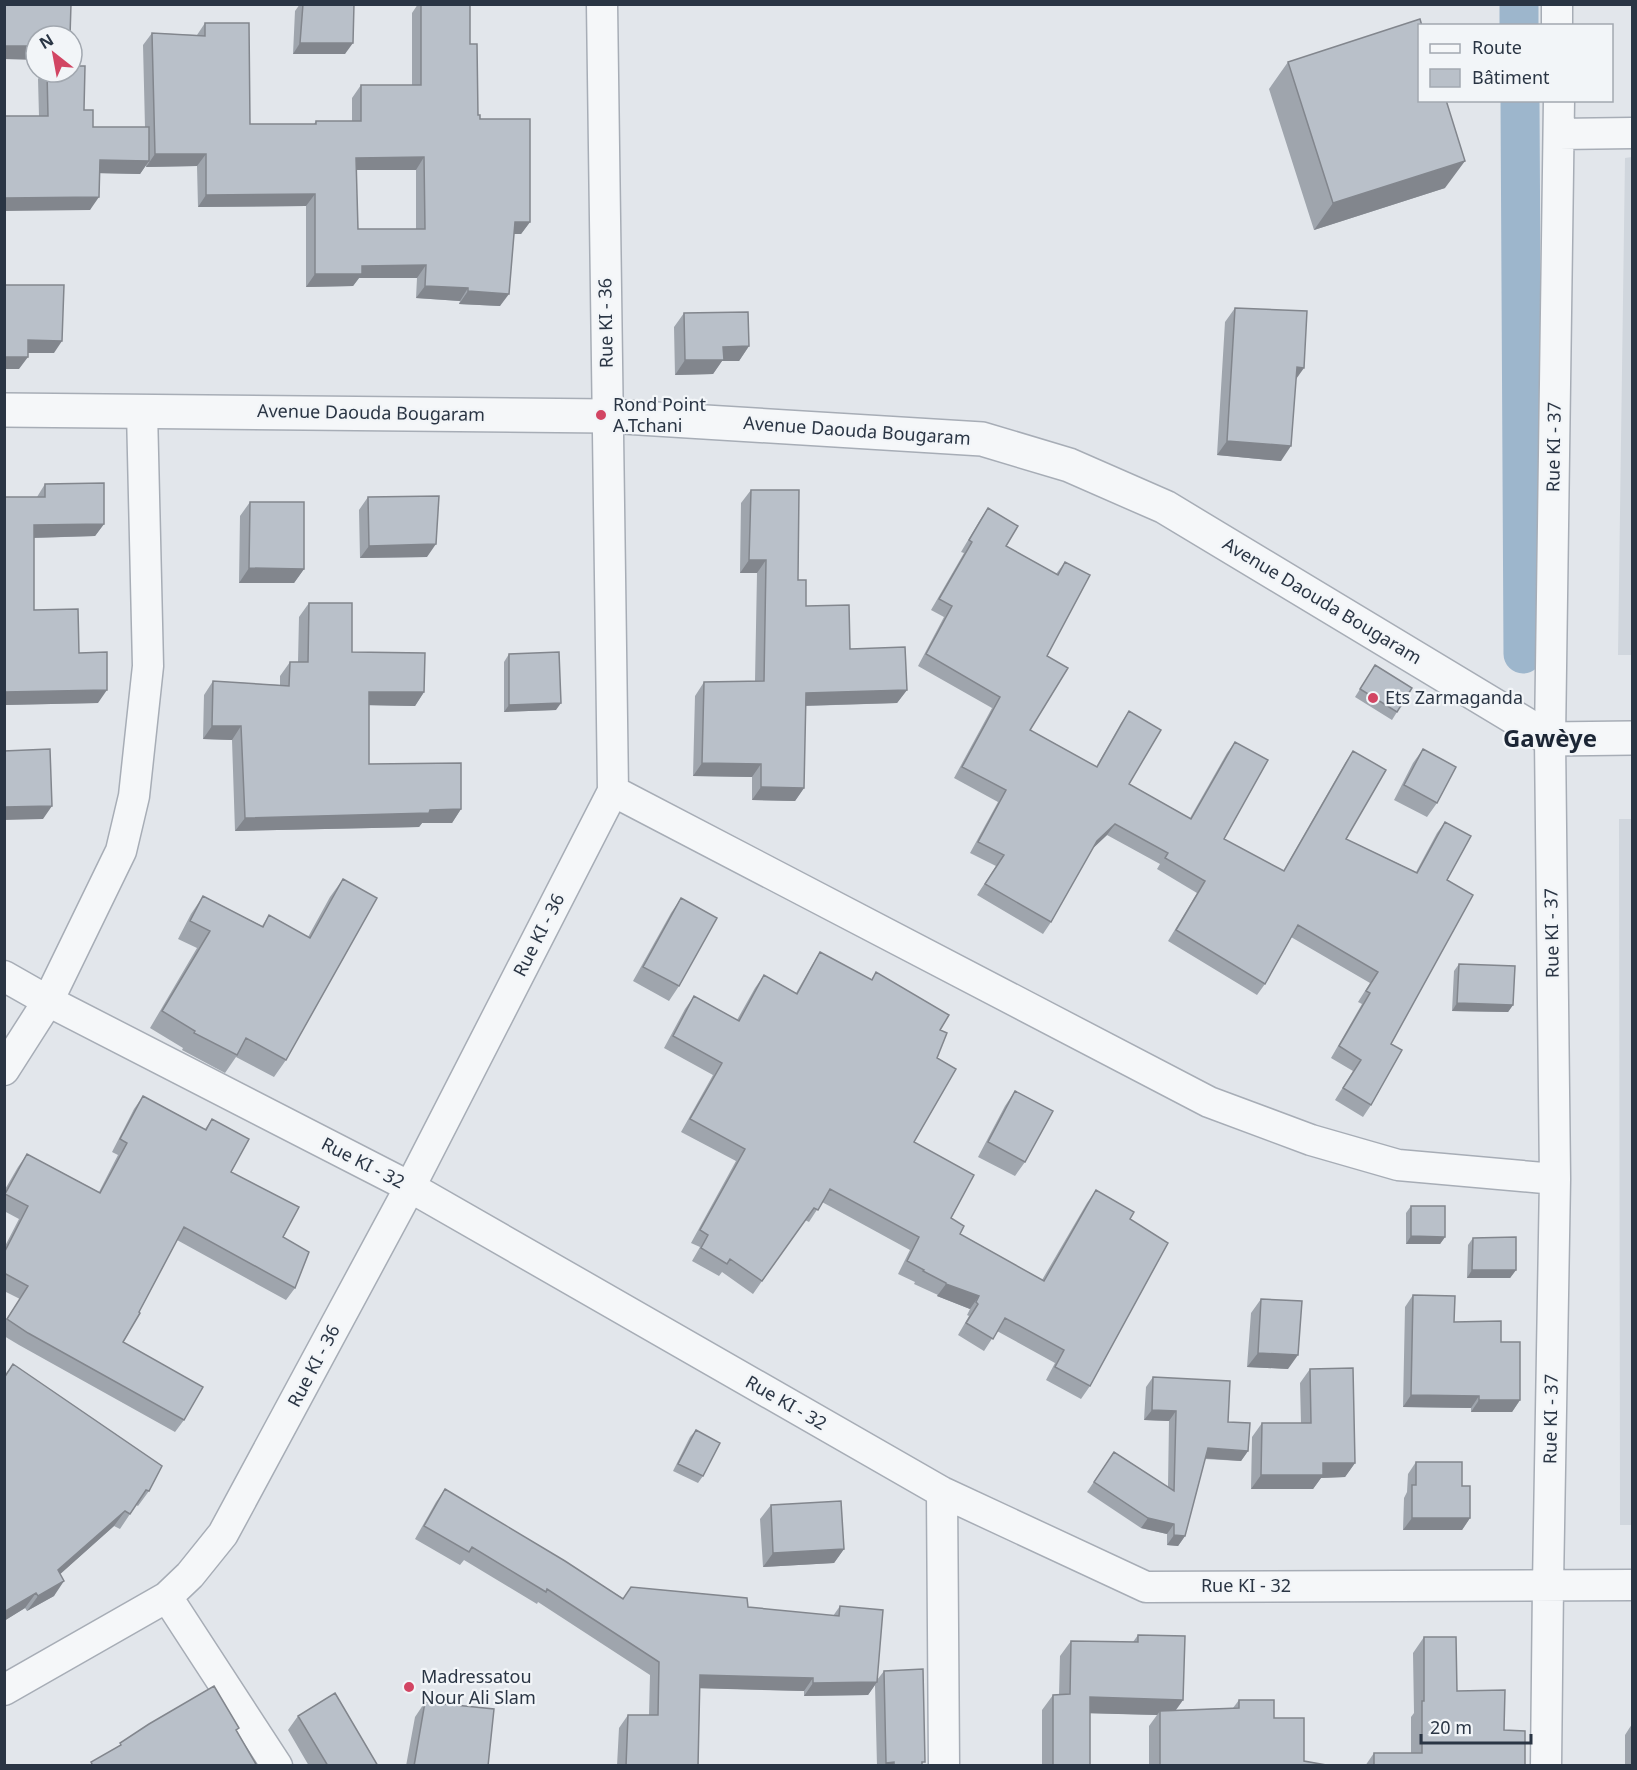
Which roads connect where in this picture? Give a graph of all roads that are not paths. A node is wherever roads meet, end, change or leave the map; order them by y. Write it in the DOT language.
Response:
graph roads {
  1 [pos="602,4"];
  2 [pos="1557,4"];
  3 [pos="1557,24"];
  4 [pos="1558,102"];
  5 [pos="1632,133"];
  6 [pos="1559,134"];
  7 [pos="4,410"];
  8 [pos="142,411"];
  9 [pos="608,416"];
  10 [pos="1632,738"];
  11 [pos="1550,739"];
  12 [pos="613,791"];
  13 [pos="4,976"];
  14 [pos="48,1001"];
  15 [pos="4,1070"];
  16 [pos="1555,1179"];
  17 [pos="410,1187"];
  18 [pos="942,1492"];
  19 [pos="1548,1585"];
  20 [pos="1632,1585"];
  21 [pos="167,1598"];
  22 [pos="4,1690"];
  23 [pos="277,1766"];
  24 [pos="944,1766"];
  25 [pos="1546,1766"];
  1 -- 9 [label="street, Rue KI - 36"];
  2 -- 3 [label="street"];
  4 -- 6 [label="street, Rue KI - 37"];
  5 -- 6 [label="street"];
  6 -- 11 [label="street, Rue KI - 37"];
  7 -- 8 [label="street, Avenue Daouda Bougaram"];
  8 -- 9 [label="street, Avenue Daouda Bougaram"];
  8 -- 14 [label="street"];
  9 -- 11 [label="street, Avenue Daouda Bougaram"];
  9 -- 12 [label="street, Rue KI - 36"];
  10 -- 11 [label="street"];
  11 -- 16 [label="street, Rue KI - 37"];
  12 -- 16 [label="street"];
  12 -- 17 [label="street, Rue KI - 36"];
  13 -- 14 [label="street, Rue KI - 32"];
  14 -- 15 [label="street"];
  14 -- 17 [label="street, Rue KI - 32"];
  16 -- 19 [label="street, Rue KI - 37"];
  17 -- 18 [label="street, Rue KI - 32"];
  17 -- 21 [label="street, Rue KI - 36"];
  18 -- 19 [label="street, Rue KI - 32"];
  18 -- 24 [label="street"];
  19 -- 20 [label="street, Rue KI - 32"];
  19 -- 25 [label="street, Rue KI - 37"];
  21 -- 22 [label="street, Rue KI - 36"];
  21 -- 23 [label="street"];
}
